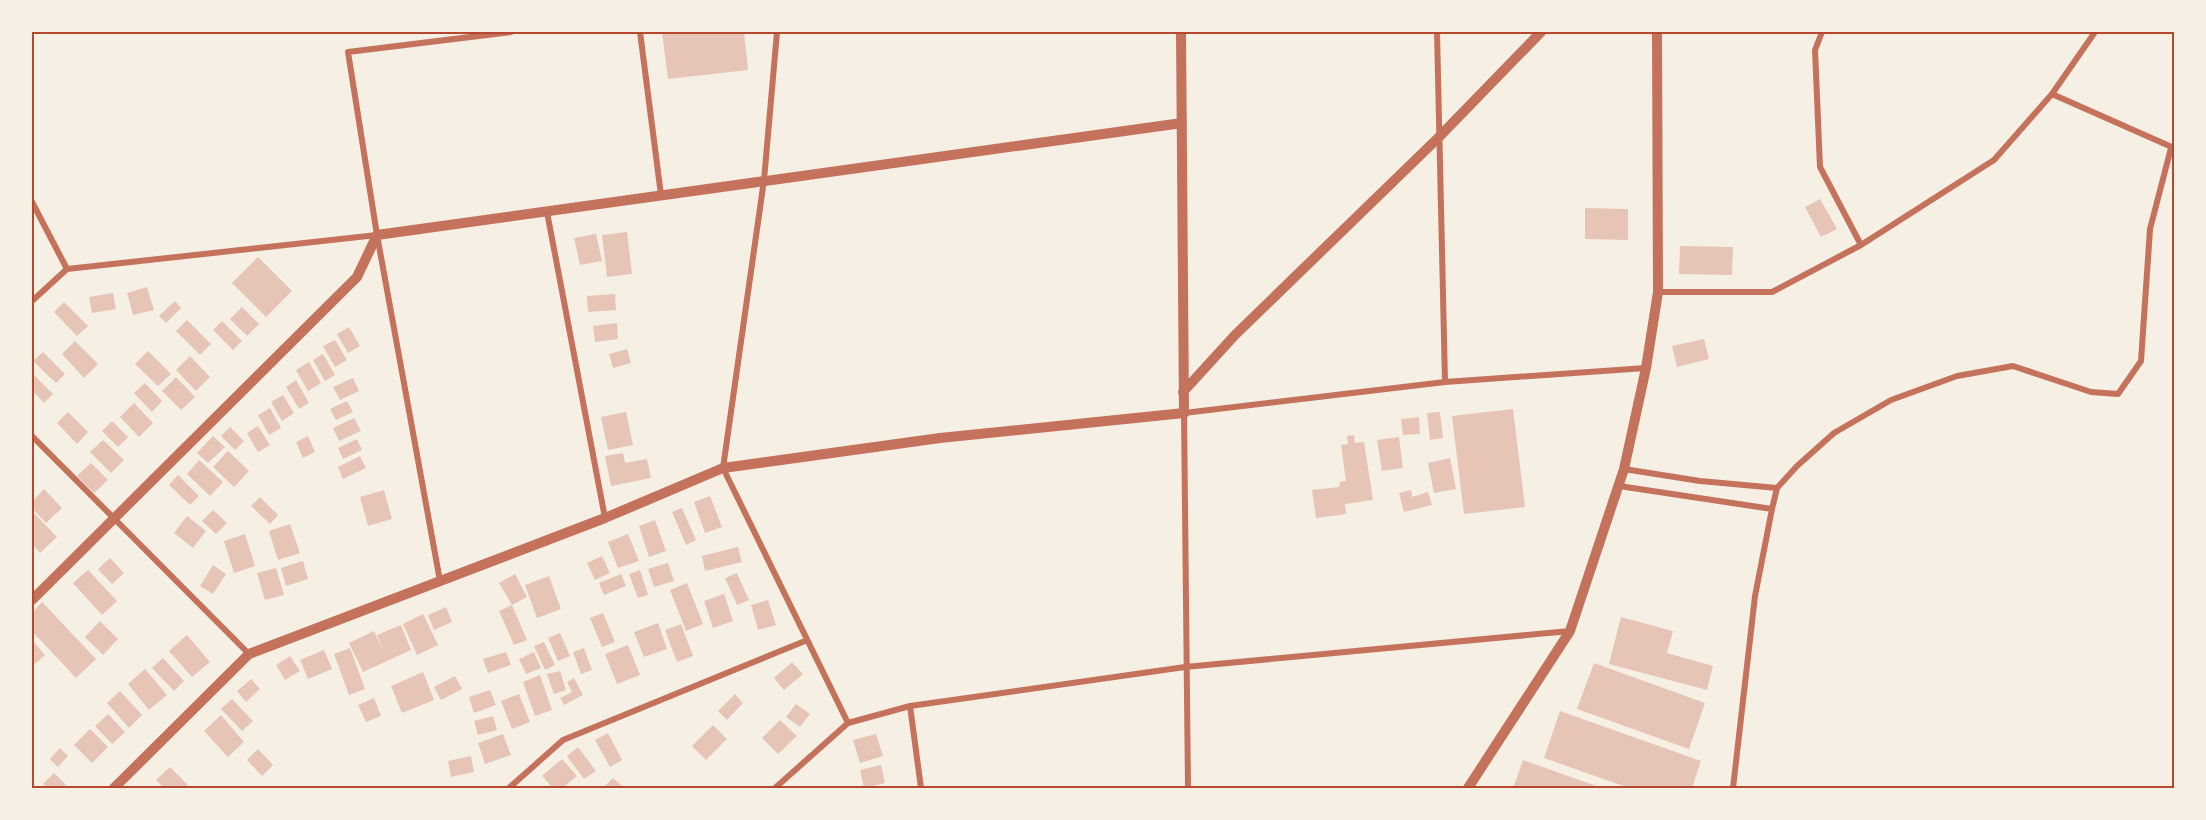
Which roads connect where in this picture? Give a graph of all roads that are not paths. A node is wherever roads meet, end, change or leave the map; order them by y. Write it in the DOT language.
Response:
graph roads {
  1 [pos="511,32"];
  2 [pos="640,32"];
  3 [pos="777,32"];
  4 [pos="1181,32"];
  5 [pos="1437,32"];
  6 [pos="1541,32"];
  7 [pos="1657,32"];
  8 [pos="1822,32"];
  9 [pos="2095,32"];
  10 [pos="2052,94"];
  11 [pos="1182,123"];
  12 [pos="1438,138"];
  13 [pos="2173,148"];
  14 [pos="764,180"];
  15 [pos="661,195"];
  16 [pos="32,202"];
  17 [pos="546,212"];
  18 [pos="377,235"];
  19 [pos="1862,246"];
  20 [pos="67,268"];
  21 [pos="1658,292"];
  22 [pos="32,301"];
  23 [pos="1646,368"];
  24 [pos="1444,382"];
  25 [pos="1184,392"];
  26 [pos="1184,413"];
  27 [pos="32,436"];
  28 [pos="723,468"];
  29 [pos="1624,469"];
  30 [pos="1619,486"];
  31 [pos="1777,488"];
  32 [pos="1772,510"];
  33 [pos="604,518"];
  34 [pos="113,519"];
  35 [pos="440,581"];
  36 [pos="32,600"];
  37 [pos="1570,631"];
  38 [pos="806,641"];
  39 [pos="249,654"];
  40 [pos="1185,667"];
  41 [pos="910,706"];
  42 [pos="848,723"];
  43 [pos="114,789"];
  44 [pos="509,789"];
  45 [pos="775,789"];
  46 [pos="921,789"];
  47 [pos="1188,789"];
  48 [pos="1468,789"];
  49 [pos="1733,789"];
  1 -- 18 [label="street"];
  2 -- 15 [label="street"];
  3 -- 14 [label="street"];
  4 -- 11 [label="street"];
  5 -- 12 [label="street"];
  6 -- 12 [label="street"];
  7 -- 21 [label="street"];
  8 -- 19 [label="street"];
  9 -- 10 [label="street"];
  10 -- 13 [label="street"];
  10 -- 19 [label="street"];
  11 -- 14 [label="street"];
  11 -- 25 [label="street"];
  12 -- 24 [label="street"];
  12 -- 25 [label="street"];
  13 -- 31 [label="street"];
  14 -- 15 [label="street"];
  14 -- 28 [label="street"];
  15 -- 17 [label="street"];
  16 -- 20 [label="street"];
  17 -- 18 [label="street"];
  17 -- 33 [label="street"];
  18 -- 20 [label="street"];
  18 -- 34 [label="street"];
  18 -- 35 [label="street"];
  19 -- 21 [label="street"];
  20 -- 22 [label="street"];
  21 -- 23 [label="street"];
  23 -- 24 [label="street"];
  23 -- 29 [label="street"];
  24 -- 26 [label="street"];
  25 -- 26 [label="street"];
  26 -- 28 [label="street"];
  26 -- 40 [label="street"];
  27 -- 34 [label="street"];
  28 -- 33 [label="street"];
  28 -- 38 [label="street"];
  29 -- 30 [label="street"];
  29 -- 31 [label="street"];
  30 -- 32 [label="street"];
  30 -- 37 [label="street"];
  31 -- 32 [label="street"];
  32 -- 49 [label="street"];
  33 -- 35 [label="street"];
  34 -- 36 [label="street"];
  34 -- 39 [label="street"];
  35 -- 39 [label="street"];
  37 -- 40 [label="street"];
  37 -- 48 [label="street"];
  38 -- 42 [label="street"];
  38 -- 44 [label="street"];
  39 -- 43 [label="street"];
  40 -- 41 [label="street"];
  40 -- 47 [label="street"];
  41 -- 42 [label="street"];
  41 -- 46 [label="street"];
  42 -- 45 [label="street"];
}
